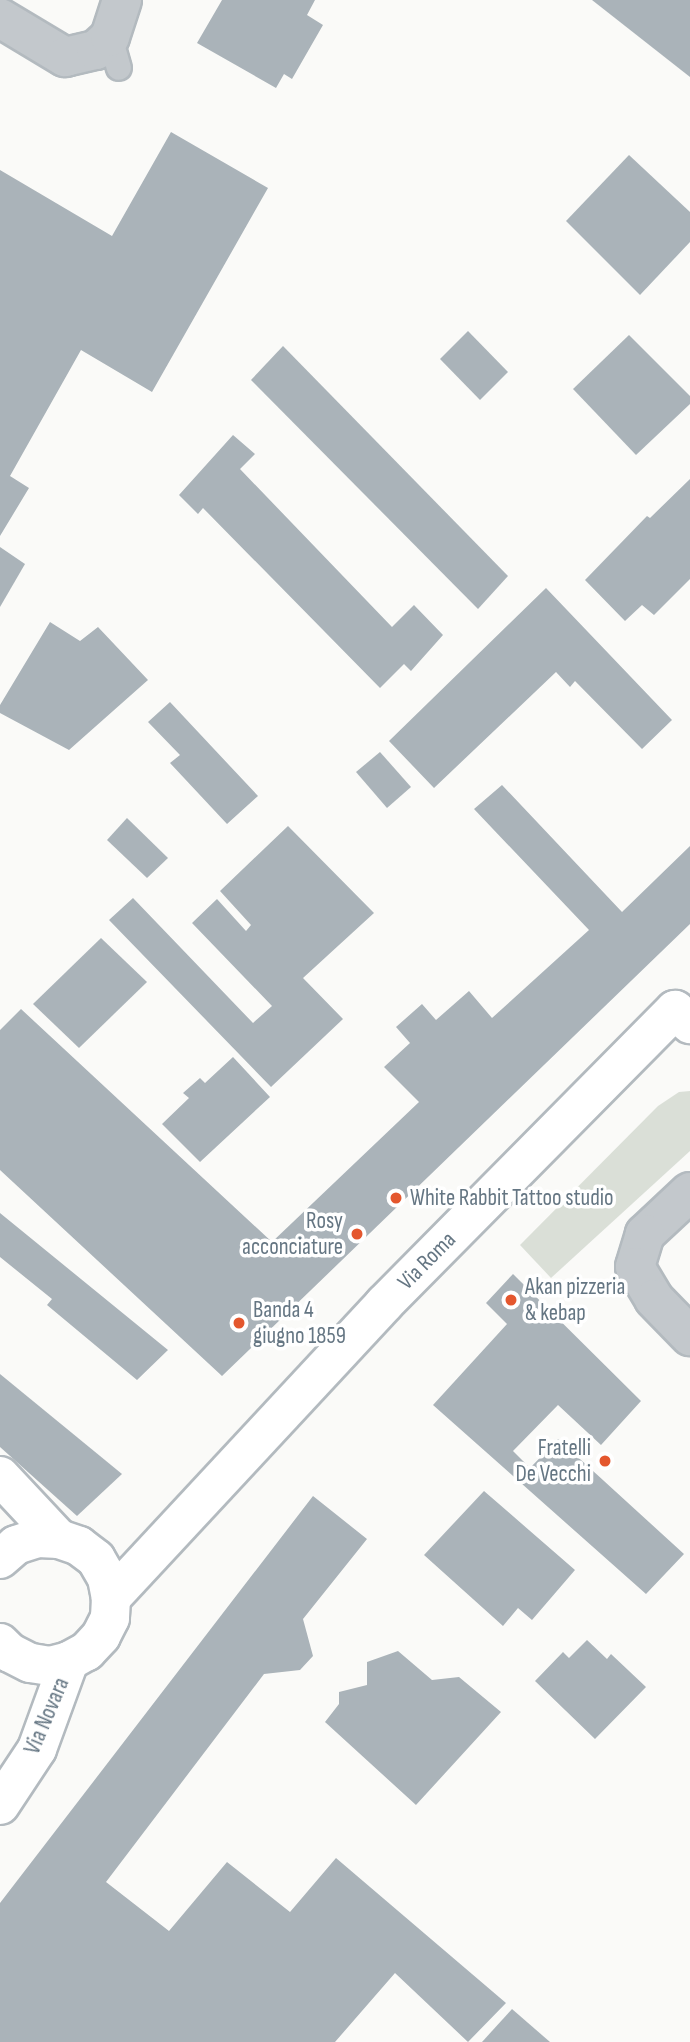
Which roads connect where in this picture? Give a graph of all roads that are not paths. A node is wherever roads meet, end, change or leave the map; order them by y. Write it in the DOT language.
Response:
graph roads {
  1 [pos="122,0"];
  2 [pos="0,19"];
  3 [pos="685,1009"];
  4 [pos="690,1192"];
  5 [pos="690,1336"];
  6 [pos="0,1476"];
  7 [pos="171,1535"];
  8 [pos="59,1539"];
  9 [pos="0,1559"];
  10 [pos="96,1559"];
  11 [pos="111,1598"];
  12 [pos="0,1643"];
  13 [pos="69,1661"];
  14 [pos="0,1805"];
  1 -- 2 [label="street"];
  3 -- 7 [label="street, Via Roma"];
  4 -- 5 [label="street"];
  6 -- 8 [label="street"];
  7 -- 10 [label="street, Via Roma"];
  7 -- 11 [label="street, Via Roma"];
  8 -- 9 [label="street"];
  8 -- 10 [label="street"];
  10 -- 11 [label="street"];
  11 -- 13 [label="street"];
  12 -- 13 [label="street"];
  13 -- 14 [label="street, Via Novara"];
}
